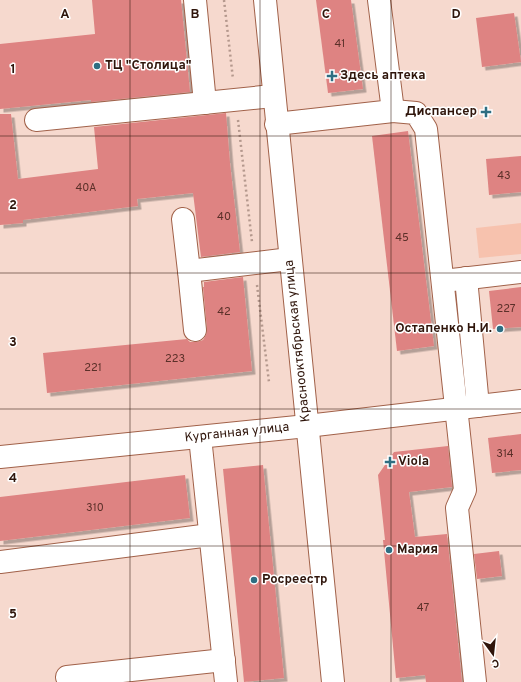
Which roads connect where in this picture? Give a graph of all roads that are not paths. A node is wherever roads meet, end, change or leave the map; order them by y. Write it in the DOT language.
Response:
graph roads {
  1 [pos="195,0"];
  2 [pos="265,0"];
  3 [pos="379,0"];
  4 [pos="273,96"];
  5 [pos="206,103"];
  6 [pos="393,111"];
  7 [pos="36,120"];
  8 [pos="276,124"];
  9 [pos="183,219"];
  10 [pos="290,260"];
  11 [pos="189,271"];
  12 [pos="521,272"];
  13 [pos="466,278"];
  14 [pos="443,281"];
  15 [pos="195,330"];
  16 [pos="521,401"];
  17 [pos="478,406"];
  18 [pos="455,408"];
  19 [pos="307,426"];
  20 [pos="200,437"];
  21 [pos="0,457"];
  22 [pos="210,534"];
  23 [pos="0,562"];
  24 [pos="224,660"];
  25 [pos="67,677"];
  26 [pos="226,682"];
  27 [pos="333,682"];
  28 [pos="474,682"];
  1 -- 5 [label="street"];
  2 -- 4 [label="street, Краснооктябрьская улица"];
  3 -- 6 [label="street"];
  4 -- 5 [label="street"];
  4 -- 8 [label="street, Краснооктябрьская улица"];
  5 -- 7 [label="street"];
  6 -- 8 [label="street"];
  6 -- 14 [label="street"];
  8 -- 10 [label="street, Краснооктябрьская улица"];
  9 -- 11 [label="street"];
  10 -- 11 [label="street"];
  10 -- 19 [label="street, Краснооктябрьская улица"];
  11 -- 15 [label="street"];
  12 -- 13 [label="street"];
  13 -- 14 [label="street"];
  13 -- 17 [label="street"];
  14 -- 18 [label="street"];
  16 -- 17 [label="street, Курганная улица"];
  17 -- 18 [label="street, Курганная улица"];
  18 -- 19 [label="street, Курганная улица"];
  18 -- 28 [label="street"];
  19 -- 20 [label="street, Курганная улица"];
  19 -- 27 [label="street, Краснооктябрьская улица"];
  20 -- 21 [label="street, Курганная улица"];
  20 -- 22 [label="street"];
  22 -- 23 [label="street"];
  22 -- 24 [label="street"];
  24 -- 25 [label="street"];
  24 -- 26 [label="street"];
}
